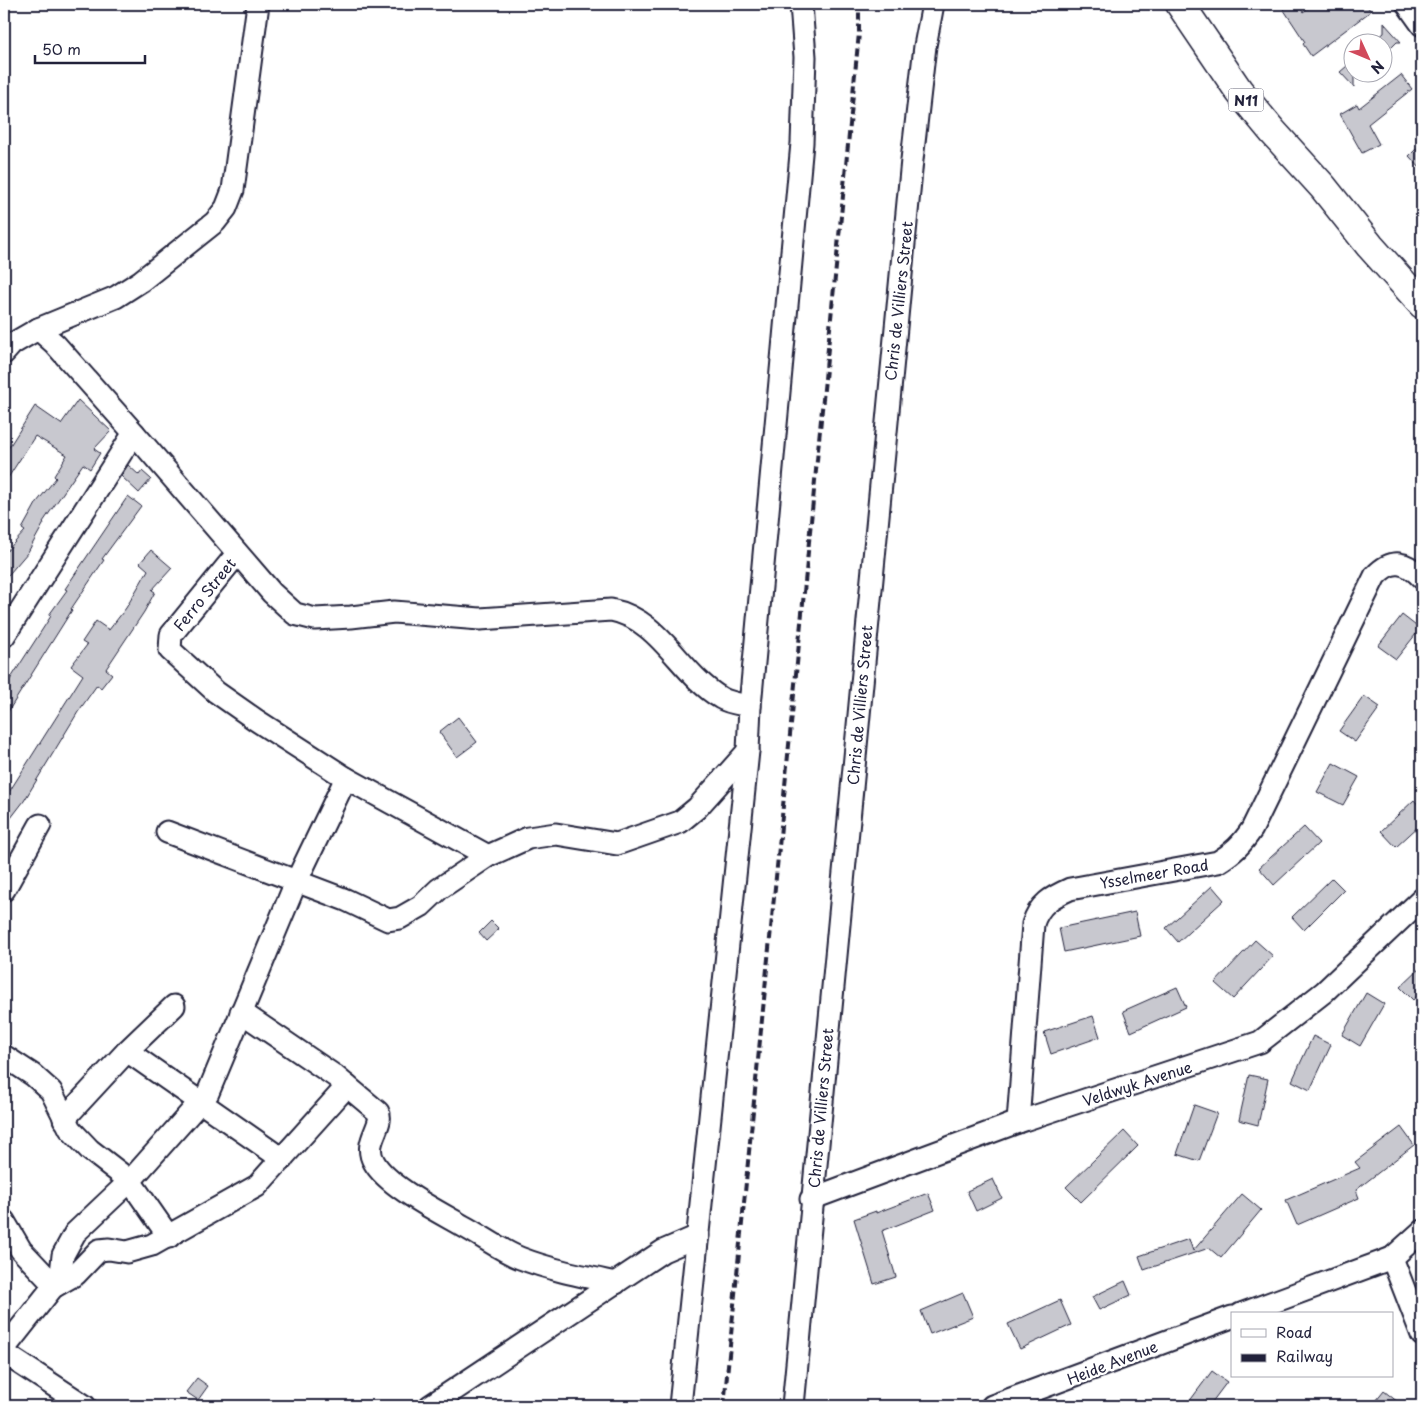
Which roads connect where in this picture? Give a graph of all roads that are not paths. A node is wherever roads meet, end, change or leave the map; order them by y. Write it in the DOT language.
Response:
graph roads {
  1 [pos="258,4"];
  2 [pos="801,4"];
  3 [pos="932,4"];
  4 [pos="1180,4"];
  5 [pos="1200,4"];
  6 [pos="1407,4"];
  7 [pos="1422,25"];
  8 [pos="1323,187"];
  9 [pos="1422,304"];
  10 [pos="38,329"];
  11 [pos="4,353"];
  12 [pos="134,433"];
  13 [pos="237,554"];
  14 [pos="1422,578"];
  15 [pos="4,636"];
  16 [pos="750,706"];
  17 [pos="748,751"];
  18 [pos="346,778"];
  19 [pos="40,825"];
  20 [pos="167,832"];
  21 [pos="488,856"];
  22 [pos="296,882"];
  23 [pos="4,890"];
  24 [pos="1422,899"];
  25 [pos="174,1006"];
  26 [pos="241,1012"];
  27 [pos="127,1051"];
  28 [pos="4,1056"];
  29 [pos="347,1086"];
  30 [pos="201,1102"];
  31 [pos="64,1118"];
  32 [pos="1018,1122"];
  33 [pos="282,1159"];
  34 [pos="130,1181"];
  35 [pos="811,1199"];
  36 [pos="4,1221"];
  37 [pos="1422,1231"];
  38 [pos="698,1236"];
  39 [pos="169,1237"];
  40 [pos="1392,1258"];
  41 [pos="616,1283"];
  42 [pos="57,1284"];
  43 [pos="1246,1312"];
  44 [pos="1231,1317"];
  45 [pos="1422,1335"];
  46 [pos="5,1355"];
  47 [pos="85,1406"];
  48 [pos="430,1406"];
  49 [pos="680,1406"];
  50 [pos="793,1406"];
  51 [pos="992,1406"];
  1 -- 10 [label="street"];
  2 -- 16 [label="street"];
  3 -- 35 [label="street, Chris de Villiers Street"];
  4 -- 8 [label="highway, N11"];
  5 -- 8 [label="highway, N11"];
  6 -- 7 [label="street"];
  8 -- 9 [label="highway, N11"];
  10 -- 11 [label="street"];
  10 -- 12 [label="street"];
  12 -- 13 [label="street"];
  12 -- 15 [label="street"];
  13 -- 16 [label="street"];
  13 -- 18 [label="street, Ferro Street"];
  14 -- 32 [label="street, Ysselmeer Road"];
  16 -- 17 [label="street"];
  17 -- 21 [label="street"];
  17 -- 38 [label="street"];
  18 -- 21 [label="street"];
  18 -- 22 [label="street"];
  19 -- 23 [label="street"];
  20 -- 22 [label="street"];
  21 -- 22 [label="street"];
  22 -- 26 [label="street"];
  24 -- 32 [label="street, Veldwyk Avenue"];
  25 -- 27 [label="street"];
  26 -- 29 [label="street"];
  26 -- 30 [label="street"];
  27 -- 30 [label="street"];
  27 -- 31 [label="street"];
  28 -- 31 [label="street"];
  29 -- 33 [label="street"];
  29 -- 41 [label="street"];
  30 -- 33 [label="street"];
  30 -- 34 [label="street"];
  31 -- 34 [label="street"];
  32 -- 35 [label="street, Veldwyk Avenue"];
  33 -- 39 [label="street"];
  34 -- 39 [label="street"];
  34 -- 42 [label="street"];
  35 -- 50 [label="street, Chris de Villiers Street"];
  36 -- 42 [label="street"];
  37 -- 40 [label="street"];
  38 -- 41 [label="street"];
  38 -- 49 [label="street"];
  39 -- 42 [label="street"];
  40 -- 43 [label="street"];
  40 -- 45 [label="street"];
  41 -- 48 [label="street"];
  42 -- 46 [label="street"];
  44 -- 51 [label="street, Heide Avenue"];
  46 -- 47 [label="street"];
}
